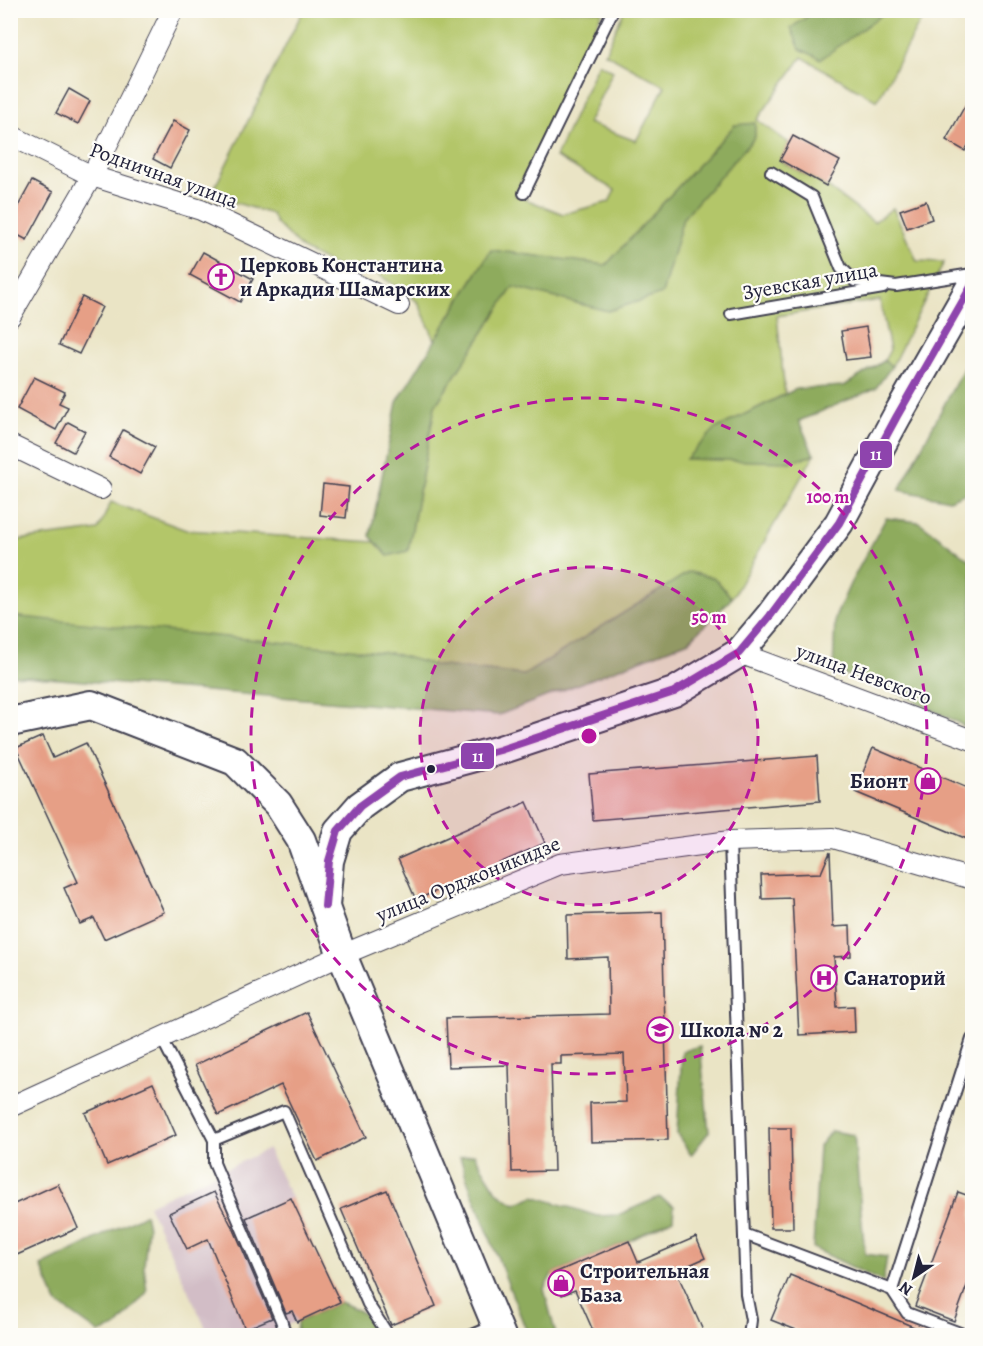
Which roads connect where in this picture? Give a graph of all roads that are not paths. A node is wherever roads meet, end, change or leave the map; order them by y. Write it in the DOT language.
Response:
graph roads {
  1 [pos="173,10"];
  2 [pos="613,10"];
  3 [pos="10,135"];
  4 [pos="771,172"];
  5 [pos="92,176"];
  6 [pos="524,193"];
  7 [pos="972,274"];
  8 [pos="972,285"];
  9 [pos="896,286"];
  10 [pos="399,305"];
  11 [pos="731,314"];
  12 [pos="10,317"];
  13 [pos="10,445"];
  14 [pos="101,489"];
  15 [pos="739,653"];
  16 [pos="10,722"];
  17 [pos="972,740"];
  18 [pos="730,841"];
  19 [pos="972,879"];
  20 [pos="325,906"];
  21 [pos="342,955"];
  22 [pos="161,1037"];
  23 [pos="972,1039"];
  24 [pos="10,1107"];
  25 [pos="214,1140"];
  26 [pos="744,1234"];
  27 [pos="892,1290"];
  28 [pos="499,1330"];
  29 [pos="286,1335"];
  30 [pos="389,1335"];
  31 [pos="470,1335"];
  32 [pos="749,1335"];
  33 [pos="968,1335"];
  1 -- 5 [label="street"];
  2 -- 6 [label="lane"];
  3 -- 5 [label="street, Родничная улица"];
  4 -- 9 [label="lane, Зуевская улица"];
  5 -- 10 [label="street, Родничная улица"];
  5 -- 12 [label="street"];
  7 -- 9 [label="lane, Зуевская улица"];
  8 -- 15 [label="street"];
  9 -- 11 [label="lane, Зуевская улица"];
  13 -- 14 [label="street"];
  15 -- 17 [label="street, улица Невского"];
  15 -- 20 [label="street"];
  16 -- 20 [label="street"];
  18 -- 19 [label="street, улица Орджоникидзе"];
  18 -- 21 [label="street, улица Орджоникидзе"];
  18 -- 26 [label="lane"];
  20 -- 21 [label="street"];
  21 -- 22 [label="street, улица Орджоникидзе"];
  21 -- 28 [label="street"];
  22 -- 24 [label="street, улица Орджоникидзе"];
  22 -- 25 [label="lane"];
  23 -- 27 [label="lane"];
  25 -- 29 [label="lane"];
  25 -- 30 [label="lane"];
  26 -- 27 [label="lane"];
  26 -- 32 [label="lane"];
  27 -- 33 [label="lane"];
  28 -- 31 [label="lane"];
}
